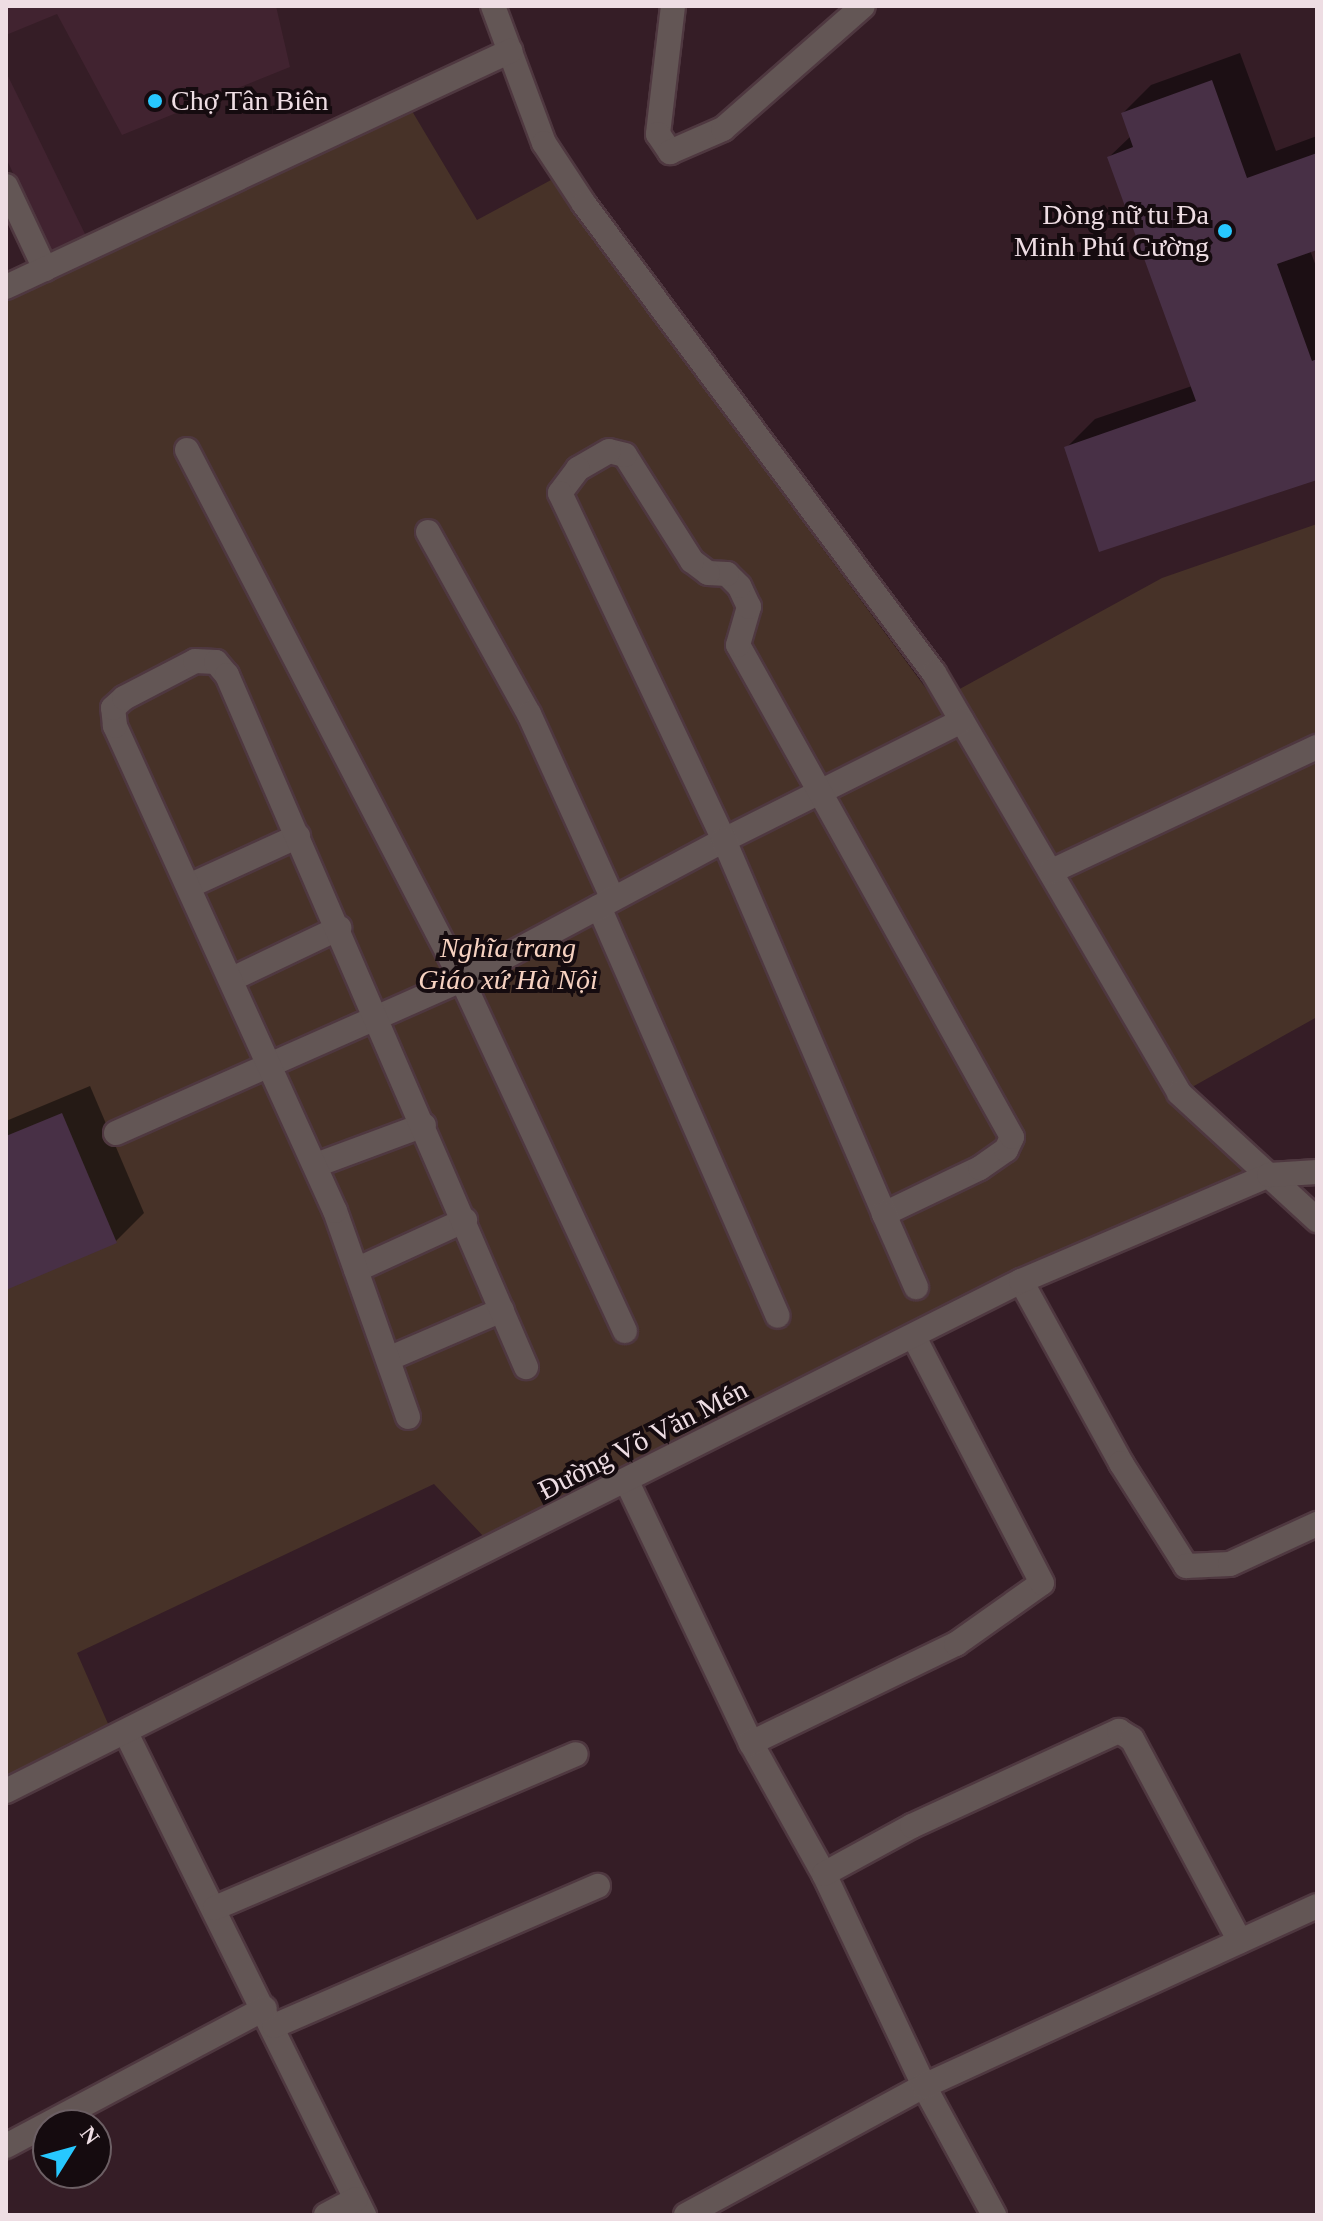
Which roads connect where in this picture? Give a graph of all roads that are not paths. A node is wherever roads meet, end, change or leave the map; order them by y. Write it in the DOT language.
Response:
graph roads {
  1 [pos="493,6"];
  2 [pos="673,6"];
  3 [pos="863,6"];
  4 [pos="510,51"];
  5 [pos="6,186"];
  6 [pos="45,269"];
  7 [pos="6,287"];
  8 [pos="187,450"];
  9 [pos="428,532"];
  10 [pos="962,721"];
  11 [pos="1317,747"];
  12 [pos="823,791"];
  13 [pos="298,836"];
  14 [pos="724,840"];
  15 [pos="1052,871"];
  16 [pos="189,886"];
  17 [pos="606,903"];
  18 [pos="339,928"];
  19 [pos="232,979"];
  20 [pos="462,980"];
  21 [pos="380,1020"];
  22 [pos="272,1066"];
  23 [pos="424,1125"];
  24 [pos="116,1133"];
  25 [pos="316,1165"];
  26 [pos="1317,1172"];
  27 [pos="1269,1175"];
  28 [pos="884,1214"];
  29 [pos="465,1220"];
  30 [pos="1317,1220"];
  31 [pos="356,1270"];
  32 [pos="1021,1281"];
  33 [pos="916,1287"];
  34 [pos="502,1310"];
  35 [pos="778,1316"];
  36 [pos="625,1331"];
  37 [pos="914,1337"];
  38 [pos="388,1359"];
  39 [pos="526,1367"];
  40 [pos="408,1417"];
  41 [pos="627,1482"];
  42 [pos="1317,1524"];
  43 [pos="126,1733"];
  44 [pos="751,1743"];
  45 [pos="576,1754"];
  46 [pos="6,1791"];
  47 [pos="824,1874"];
  48 [pos="598,1886"];
  49 [pos="1317,1906"];
  50 [pos="215,1908"];
  51 [pos="1240,1941"];
  52 [pos="270,2017"];
  53 [pos="924,2086"];
  54 [pos="6,2146"];
  55 [pos="360,2207"];
  56 [pos="326,2215"];
  57 [pos="686,2215"];
  58 [pos="994,2215"];
  1 -- 4 [label="street"];
  2 -- 3 [label="street"];
  4 -- 6 [label="street"];
  4 -- 10 [label="street"];
  5 -- 6 [label="street"];
  6 -- 7 [label="street"];
  8 -- 20 [label="street"];
  9 -- 17 [label="street"];
  10 -- 12 [label="street"];
  10 -- 15 [label="street"];
  11 -- 15 [label="street"];
  12 -- 14 [label="street"];
  12 -- 14 [label="street"];
  12 -- 28 [label="street"];
  13 -- 16 [label="street"];
  13 -- 16 [label="street"];
  13 -- 18 [label="street"];
  14 -- 17 [label="street"];
  14 -- 28 [label="street"];
  15 -- 27 [label="street"];
  16 -- 19 [label="street"];
  17 -- 20 [label="street"];
  17 -- 35 [label="street"];
  18 -- 19 [label="street"];
  18 -- 21 [label="street"];
  19 -- 22 [label="street"];
  20 -- 21 [label="street"];
  20 -- 36 [label="street"];
  21 -- 22 [label="street"];
  21 -- 23 [label="street"];
  22 -- 24 [label="street"];
  22 -- 25 [label="street"];
  23 -- 25 [label="street"];
  23 -- 29 [label="street"];
  25 -- 31 [label="street"];
  26 -- 27 [label="street, Đường Võ Văn Mén"];
  27 -- 30 [label="street"];
  27 -- 32 [label="street, Đường Võ Văn Mén"];
  28 -- 33 [label="street"];
  29 -- 31 [label="street"];
  29 -- 34 [label="street"];
  31 -- 38 [label="street"];
  32 -- 37 [label="street, Đường Võ Văn Mén"];
  32 -- 42 [label="street"];
  34 -- 38 [label="street"];
  34 -- 39 [label="street"];
  37 -- 41 [label="street, Đường Võ Văn Mén"];
  37 -- 44 [label="street"];
  38 -- 40 [label="street"];
  41 -- 43 [label="street, Đường Võ Văn Mén"];
  41 -- 44 [label="street"];
  43 -- 46 [label="street, Đường Võ Văn Mén"];
  43 -- 50 [label="street"];
  44 -- 47 [label="street"];
  45 -- 50 [label="street"];
  47 -- 51 [label="street"];
  47 -- 53 [label="street"];
  48 -- 52 [label="street"];
  49 -- 51 [label="street"];
  50 -- 52 [label="street"];
  51 -- 53 [label="street"];
  52 -- 54 [label="street"];
  52 -- 55 [label="street"];
  53 -- 57 [label="street"];
  53 -- 58 [label="street"];
  55 -- 56 [label="street"];
}
